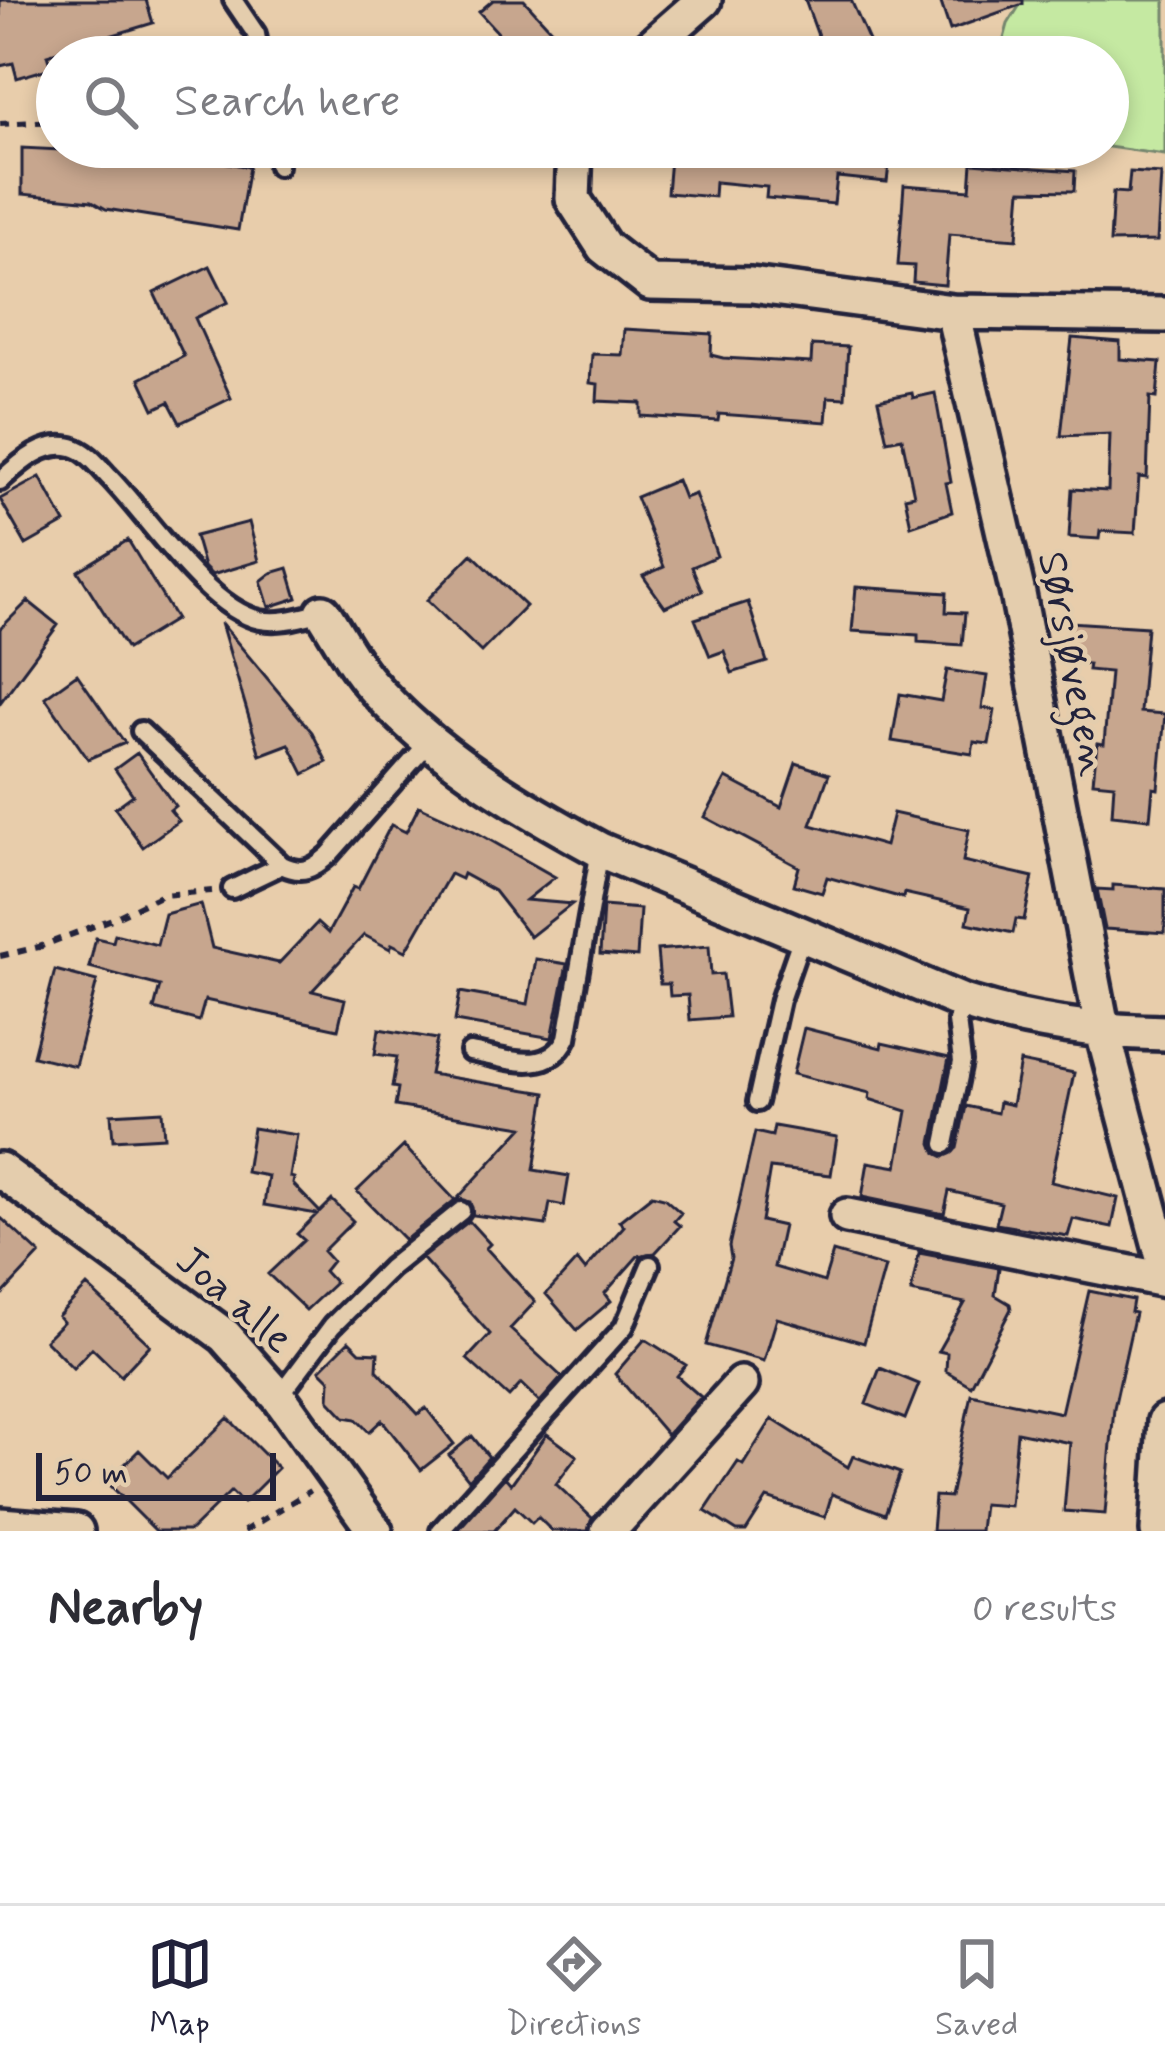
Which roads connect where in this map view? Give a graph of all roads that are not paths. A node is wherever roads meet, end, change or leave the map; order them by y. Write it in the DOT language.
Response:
graph roads {
  1 [pos="233,0"];
  2 [pos="704,0"];
  3 [pos="256,36"];
  4 [pos="663,36"];
  5 [pos="572,168"];
  6 [pos="953,312"];
  7 [pos="1165,315"];
  8 [pos="0,482"];
  9 [pos="323,612"];
  10 [pos="141,731"];
  11 [pos="429,742"];
  12 [pos="600,850"];
  13 [pos="282,865"];
  14 [pos="232,890"];
  15 [pos="803,934"];
  16 [pos="963,1002"];
  17 [pos="1103,1032"];
  18 [pos="1165,1033"];
  19 [pos="470,1052"];
  20 [pos="757,1102"];
  21 [pos="946,1144"];
  22 [pos="0,1170"];
  23 [pos="461,1211"];
  24 [pos="847,1216"];
  25 [pos="650,1265"];
  26 [pos="1165,1265"];
  27 [pos="1165,1280"];
  28 [pos="742,1384"];
  29 [pos="280,1396"];
  30 [pos="1165,1420"];
  31 [pos="0,1525"];
  32 [pos="76,1531"];
  33 [pos="375,1531"];
  34 [pos="440,1531"];
  35 [pos="608,1531"];
  36 [pos="1158,1531"];
  1 -- 3 [label="lane"];
  2 -- 4 [label="street"];
  5 -- 6 [label="street"];
  6 -- 7 [label="street"];
  6 -- 17 [label="street, Sørsjøvegen"];
  8 -- 9 [label="lane"];
  9 -- 11 [label="street"];
  10 -- 13 [label="lane"];
  11 -- 12 [label="street"];
  11 -- 13 [label="lane"];
  12 -- 15 [label="street"];
  12 -- 19 [label="lane"];
  13 -- 14 [label="lane"];
  15 -- 16 [label="street"];
  15 -- 20 [label="lane"];
  16 -- 17 [label="street"];
  16 -- 21 [label="lane"];
  17 -- 18 [label="street"];
  17 -- 26 [label="street, Sørsjøvegen"];
  22 -- 29 [label="street, Joa alle"];
  23 -- 29 [label="lane"];
  24 -- 27 [label="street"];
  25 -- 34 [label="lane"];
  28 -- 35 [label="street"];
  29 -- 33 [label="street, Joa alle"];
  30 -- 36 [label="street"];
  31 -- 32 [label="street"];
}
